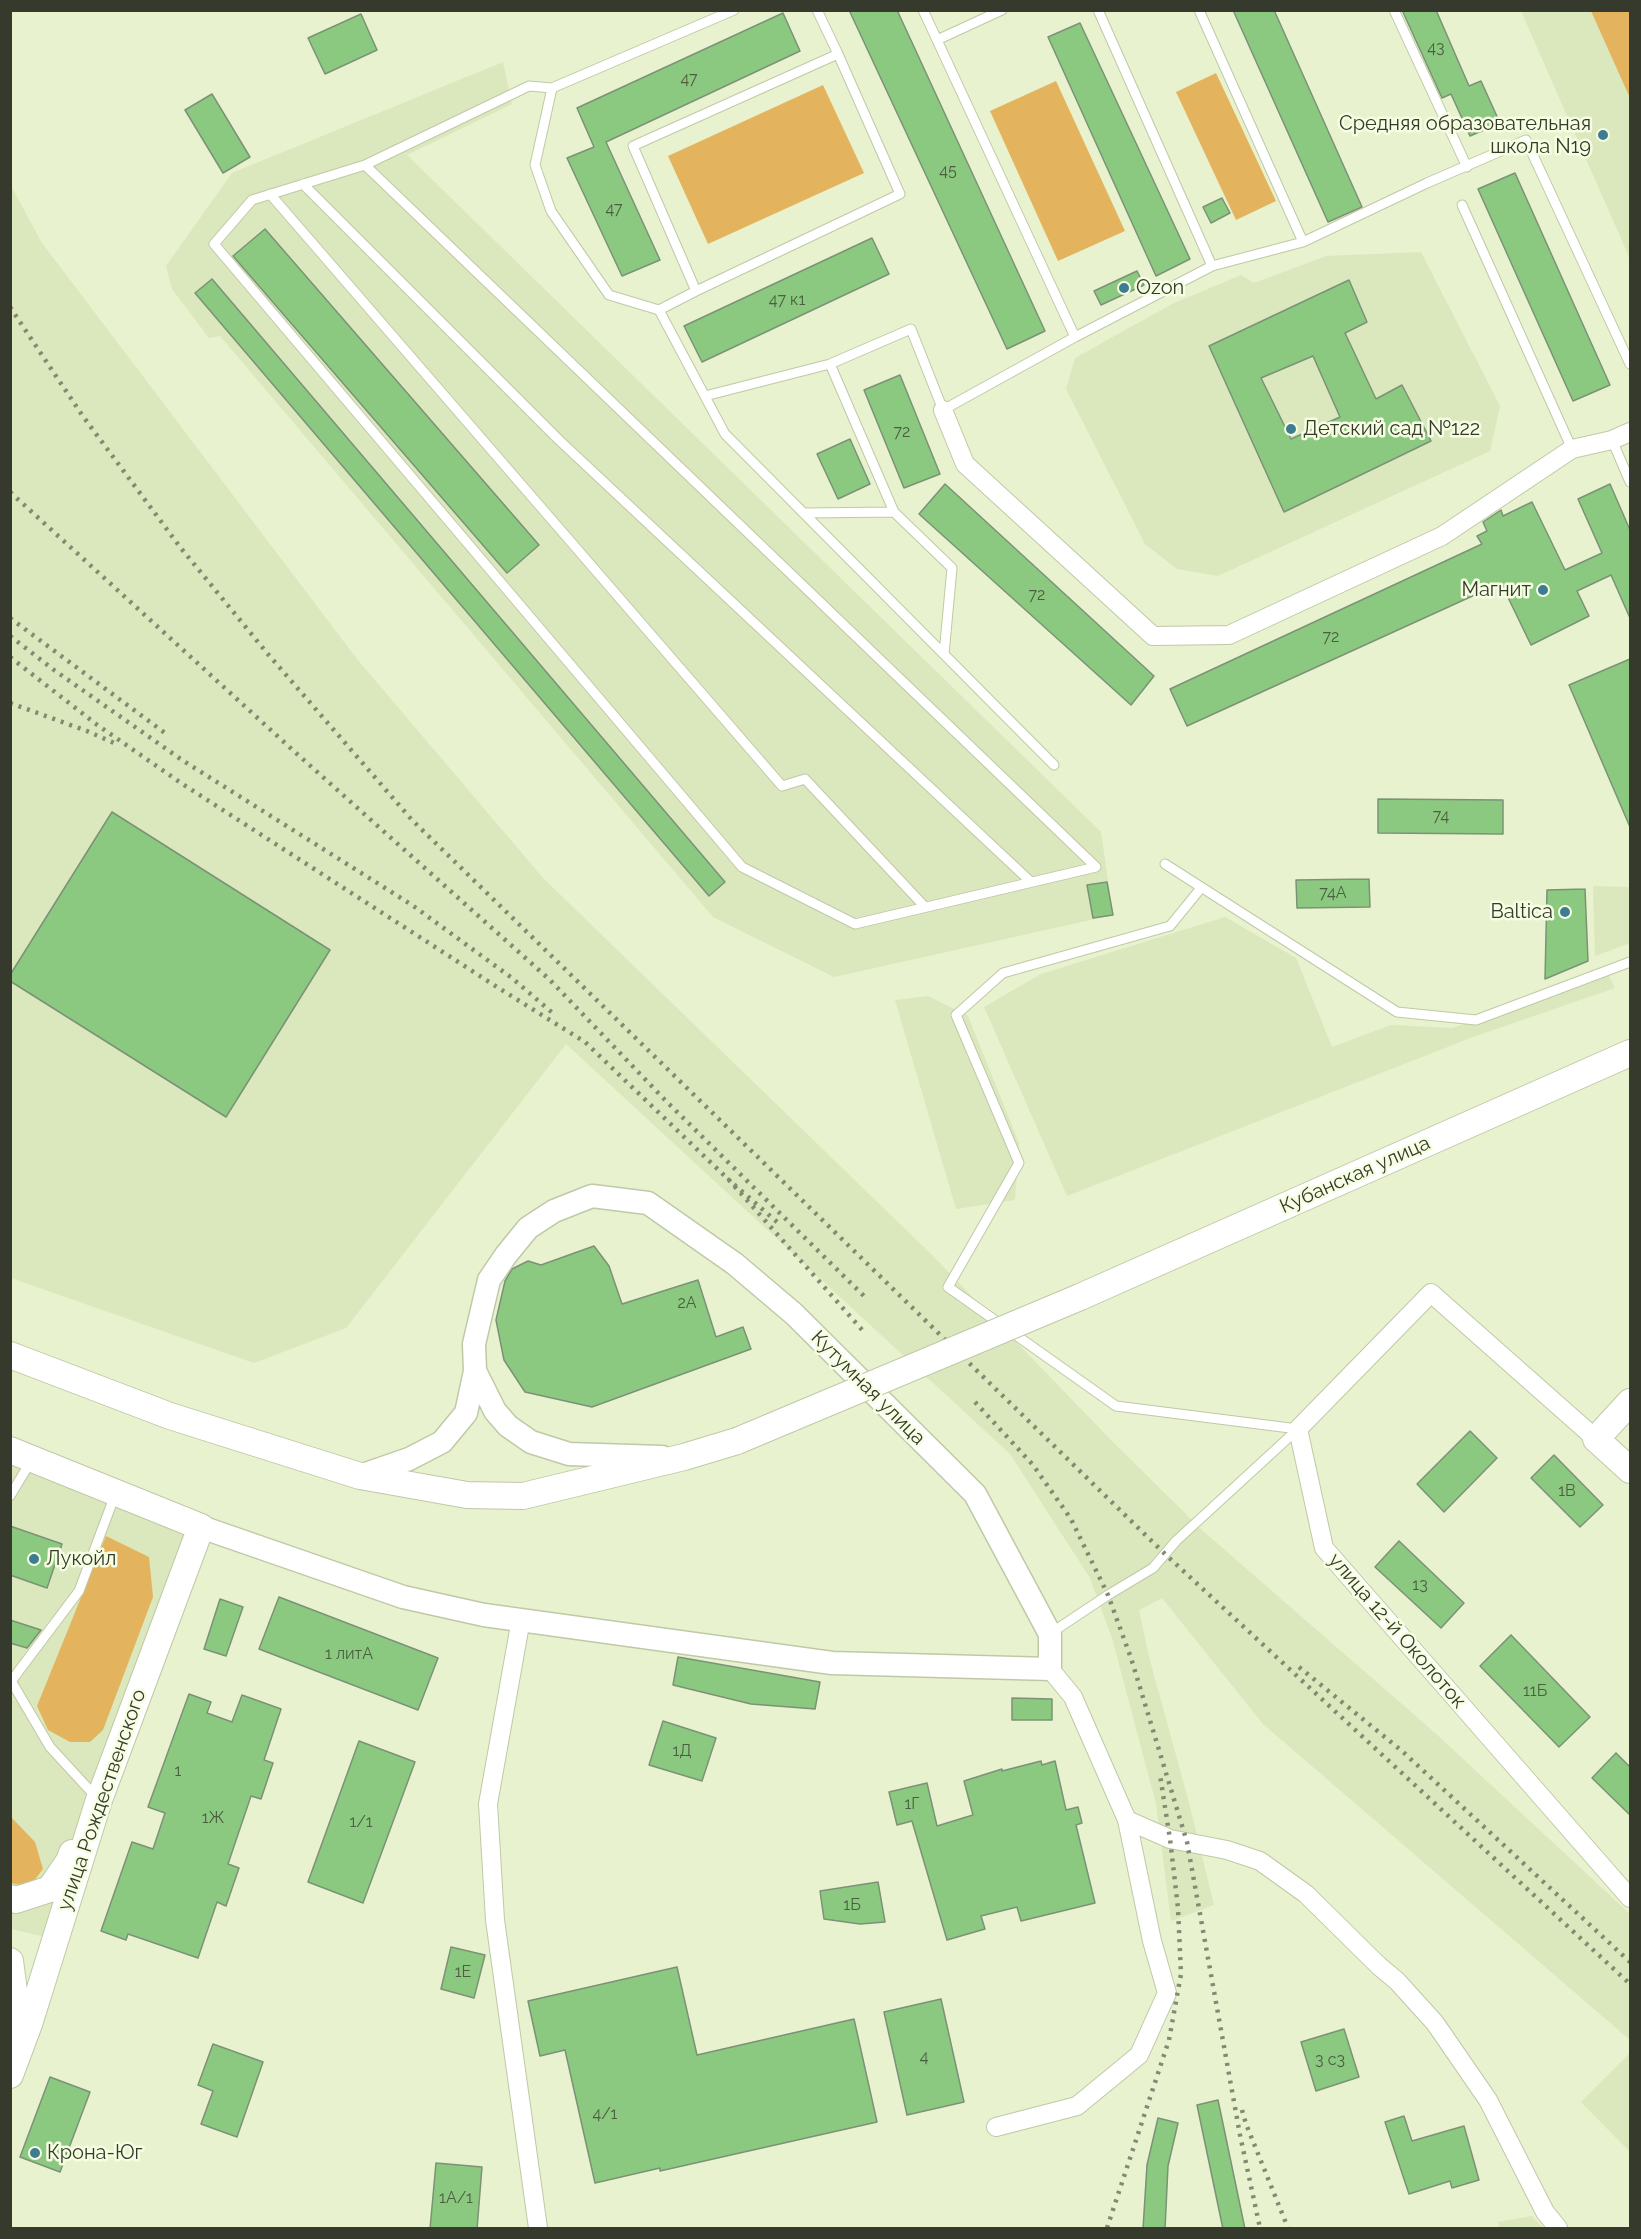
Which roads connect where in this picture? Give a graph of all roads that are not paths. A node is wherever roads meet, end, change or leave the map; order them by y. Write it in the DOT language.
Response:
graph roads {
  1 [pos="734,10"];
  2 [pos="817,10"];
  3 [pos="923,10"];
  4 [pos="1002,10"];
  5 [pos="1098,10"];
  6 [pos="1199,10"];
  7 [pos="1394,10"];
  8 [pos="937,40"];
  9 [pos="838,54"];
  10 [pos="552,88"];
  11 [pos="365,165"];
  12 [pos="1467,167"];
  13 [pos="303,184"];
  14 [pos="270,194"];
  15 [pos="1462,205"];
  16 [pos="1304,242"];
  17 [pos="1212,266"];
  18 [pos="696,291"];
  19 [pos="659,310"];
  20 [pos="1075,337"];
  21 [pos="830,364"];
  22 [pos="1630,364"];
  23 [pos="705,396"];
  24 [pos="943,410"];
  25 [pos="1630,432"];
  26 [pos="1612,440"];
  27 [pos="1572,449"];
  28 [pos="1630,482"];
  29 [pos="894,512"];
  30 [pos="805,513"];
  31 [pos="944,654"];
  32 [pos="1054,765"];
  33 [pos="1165,864"];
  34 [pos="1031,882"];
  35 [pos="1201,888"];
  36 [pos="925,908"];
  37 [pos="1630,962"];
  38 [pos="1630,1053"];
  39 [pos="10,1355"];
  40 [pos="474,1371"];
  41 [pos="1630,1402"];
  42 [pos="1298,1429"];
  43 [pos="1596,1439"];
  44 [pos="21,1454"];
  45 [pos="684,1457"];
  46 [pos="1630,1470"];
  47 [pos="360,1476"];
  48 [pos="116,1492"];
  49 [pos="10,1496"];
  50 [pos="201,1527"];
  51 [pos="521,1619"];
  52 [pos="1050,1634"];
  53 [pos="1050,1669"];
  54 [pos="11,1679"];
  55 [pos="99,1800"];
  56 [pos="1127,1820"];
  57 [pos="10,1898"];
  58 [pos="1630,1898"];
  59 [pos="10,1961"];
  60 [pos="10,2024"];
  61 [pos="10,2075"];
  62 [pos="996,2127"];
  63 [pos="538,2229"];
  64 [pos="1558,2229"];
  1 -- 10 [label="lane"];
  2 -- 9 [label="lane"];
  3 -- 8 [label="lane"];
  4 -- 8 [label="lane"];
  5 -- 17 [label="lane"];
  6 -- 16 [label="lane"];
  7 -- 12 [label="lane"];
  8 -- 20 [label="lane"];
  9 -- 18 [label="lane"];
  9 -- 18 [label="lane"];
  10 -- 11 [label="lane"];
  10 -- 19 [label="lane"];
  11 -- 13 [label="lane"];
  11 -- 34 [label="lane"];
  12 -- 16 [label="lane"];
  12 -- 22 [label="lane"];
  13 -- 14 [label="lane"];
  13 -- 34 [label="lane"];
  14 -- 36 [label="lane"];
  14 -- 36 [label="lane"];
  15 -- 27 [label="lane"];
  16 -- 17 [label="lane"];
  17 -- 20 [label="lane"];
  18 -- 19 [label="lane"];
  19 -- 23 [label="lane"];
  20 -- 24 [label="lane"];
  21 -- 23 [label="lane"];
  21 -- 24 [label="lane"];
  21 -- 29 [label="lane"];
  23 -- 30 [label="lane"];
  24 -- 27 [label="street"];
  25 -- 26 [label="street"];
  26 -- 27 [label="street"];
  26 -- 28 [label="lane"];
  29 -- 30 [label="lane"];
  29 -- 31 [label="lane"];
  30 -- 31 [label="lane"];
  31 -- 32 [label="lane"];
  33 -- 35 [label="lane"];
  34 -- 36 [label="lane"];
  35 -- 37 [label="lane"];
  35 -- 42 [label="lane"];
  38 -- 45 [label="main road, Кубанская улица, bridge"];
  39 -- 47 [label="main road, Кубанская улица"];
  40 -- 45 [label="street"];
  40 -- 47 [label="street"];
  40 -- 52 [label="street, Кутумная улица"];
  41 -- 43 [label="main road"];
  42 -- 43 [label="street"];
  42 -- 52 [label="lane"];
  42 -- 58 [label="street, улица 12-й Околоток"];
  43 -- 46 [label="main road"];
  44 -- 48 [label="main road"];
  44 -- 49 [label="lane"];
  45 -- 47 [label="main road, Кубанская улица"];
  48 -- 50 [label="main road"];
  48 -- 54 [label="lane"];
  50 -- 51 [label="street"];
  50 -- 55 [label="main road, улица Рождественского"];
  51 -- 53 [label="street"];
  51 -- 63 [label="street"];
  52 -- 53 [label="street, Кутумная улица"];
  53 -- 56 [label="street"];
  54 -- 55 [label="lane"];
  55 -- 57 [label="main road"];
  55 -- 61 [label="main road, улица Рождественского"];
  56 -- 62 [label="street"];
  56 -- 64 [label="street"];
  59 -- 60 [label="main road"];
}
